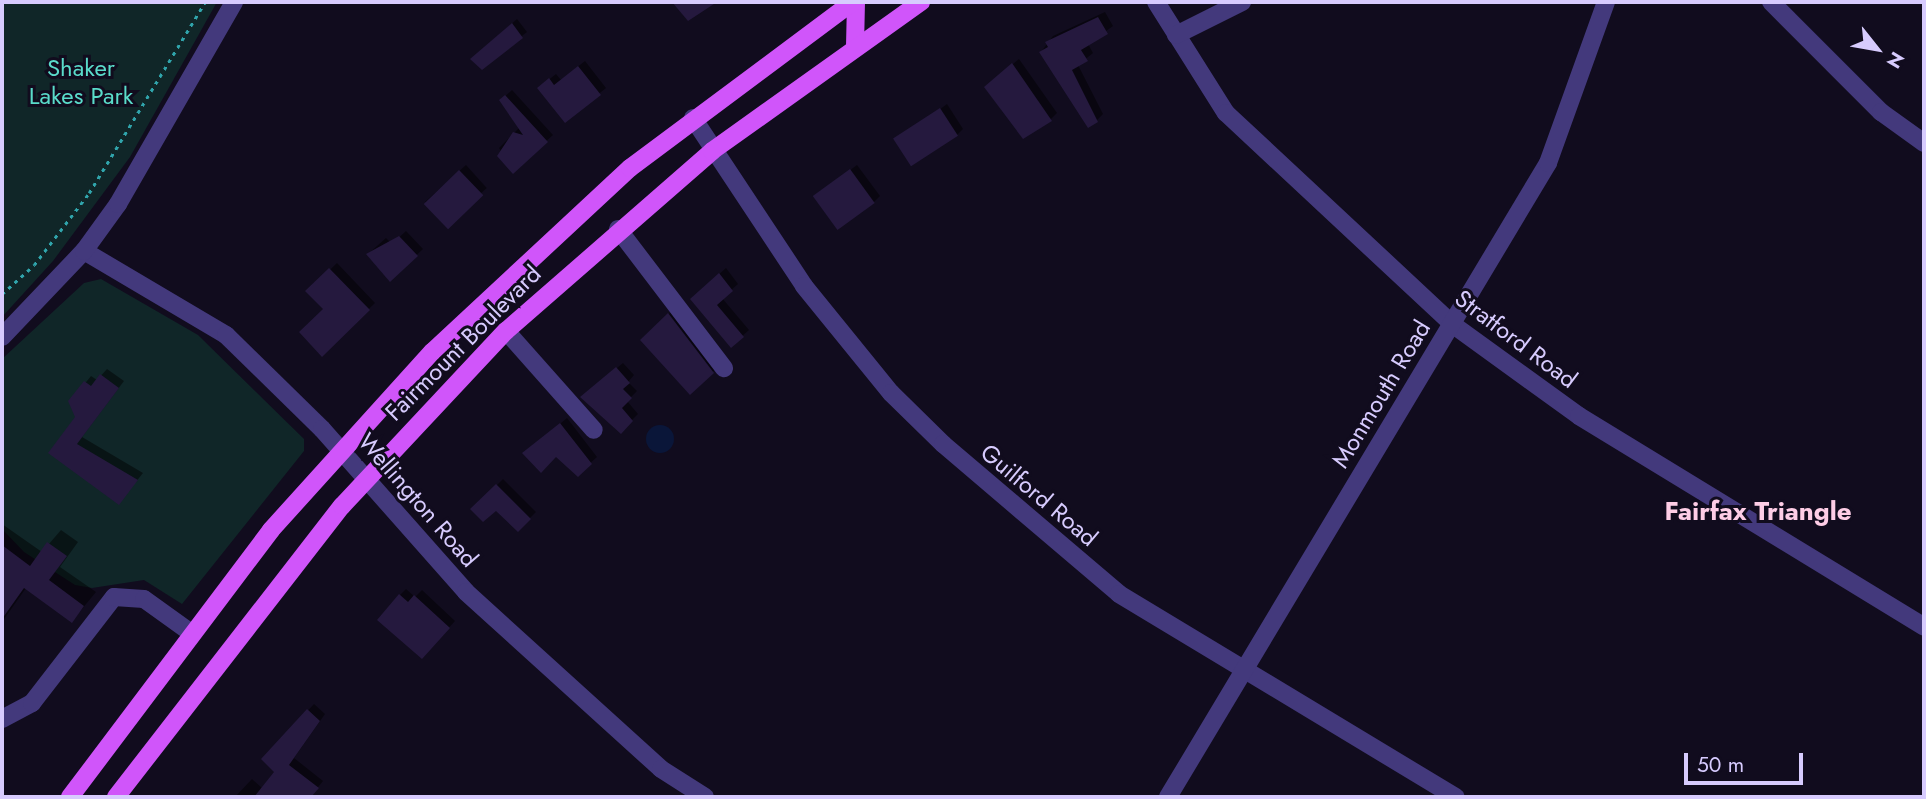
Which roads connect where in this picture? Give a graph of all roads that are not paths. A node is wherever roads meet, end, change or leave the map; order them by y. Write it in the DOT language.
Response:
graph roads {
  1 [pos="234,2"];
  2 [pos="855,2"];
  3 [pos="921,2"];
  4 [pos="1156,2"];
  5 [pos="1606,2"];
  6 [pos="1771,2"];
  7 [pos="1233,3"];
  8 [pos="1176,35"];
  9 [pos="855,46"];
  10 [pos="693,118"];
  11 [pos="1924,143"];
  12 [pos="712,151"];
  13 [pos="618,229"];
  14 [pos="84,251"];
  15 [pos="1452,324"];
  16 [pos="506,331"];
  17 [pos="2,337"];
  18 [pos="724,368"];
  19 [pos="594,430"];
  20 [pos="340,449"];
  21 [pos="366,478"];
  22 [pos="1924,627"];
  23 [pos="190,632"];
  24 [pos="1243,669"];
  25 [pos="2,719"];
  26 [pos="70,797"];
  27 [pos="116,797"];
  28 [pos="705,797"];
  29 [pos="1168,797"];
  30 [pos="1456,797"];
  1 -- 14 [label="street"];
  2 -- 9 [label="main road"];
  2 -- 10 [label="main road, Fairmount Boulevard"];
  3 -- 9 [label="main road, Fairmount Boulevard"];
  4 -- 8 [label="street, Stratford Road"];
  5 -- 15 [label="street, Monmouth Road"];
  6 -- 11 [label="street"];
  7 -- 8 [label="street"];
  8 -- 15 [label="street, Stratford Road"];
  9 -- 12 [label="main road, Fairmount Boulevard"];
  10 -- 12 [label="street, Guilford Road"];
  10 -- 20 [label="main road, Fairmount Boulevard"];
  12 -- 13 [label="main road, Fairmount Boulevard"];
  12 -- 24 [label="street, Guilford Road"];
  13 -- 16 [label="main road, Fairmount Boulevard"];
  13 -- 18 [label="street"];
  14 -- 17 [label="street"];
  14 -- 20 [label="street, Wellington Road"];
  15 -- 22 [label="street, Stratford Road"];
  15 -- 24 [label="street, Monmouth Road"];
  16 -- 19 [label="street"];
  16 -- 21 [label="main road, Fairmount Boulevard"];
  20 -- 21 [label="street, Wellington Road"];
  20 -- 23 [label="main road, Fairmount Boulevard"];
  21 -- 27 [label="main road, Fairmount Boulevard"];
  21 -- 28 [label="street, Wellington Road"];
  23 -- 25 [label="street"];
  23 -- 26 [label="main road, Fairmount Boulevard"];
  24 -- 29 [label="street, Monmouth Road"];
  24 -- 30 [label="street, Guilford Road"];
}
